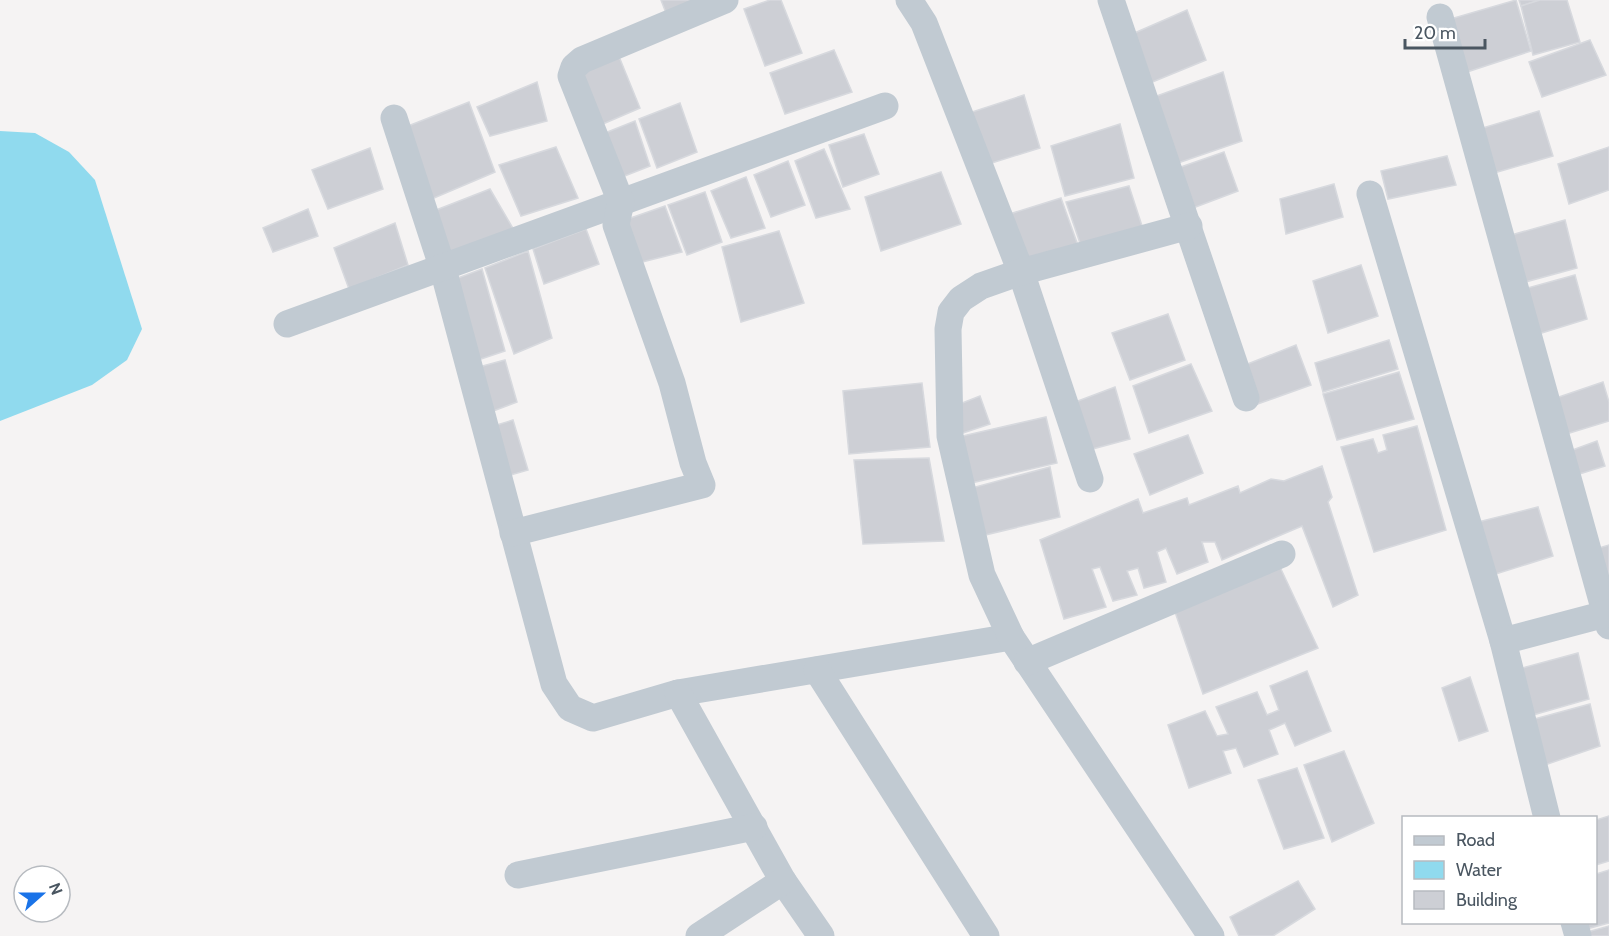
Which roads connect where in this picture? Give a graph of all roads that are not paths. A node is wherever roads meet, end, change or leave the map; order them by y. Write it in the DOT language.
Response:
graph roads {
  1 [pos="724,0"];
  2 [pos="909,0"];
  3 [pos="1112,0"];
  4 [pos="1440,17"];
  5 [pos="885,106"];
  6 [pos="394,118"];
  7 [pos="1370,194"];
  8 [pos="621,202"];
  9 [pos="1189,226"];
  10 [pos="443,269"];
  11 [pos="1021,272"];
  12 [pos="287,324"];
  13 [pos="1246,398"];
  14 [pos="1090,479"];
  15 [pos="513,533"];
  16 [pos="1282,554"];
  17 [pos="1608,618"];
  18 [pos="1011,638"];
  19 [pos="1503,641"];
  20 [pos="1027,662"];
  21 [pos="817,670"];
  22 [pos="678,693"];
  23 [pos="1547,816"];
  24 [pos="754,828"];
  25 [pos="518,875"];
  26 [pos="783,880"];
  27 [pos="981,934"];
  28 [pos="699,936"];
  29 [pos="821,936"];
  30 [pos="1211,936"];
  1 -- 8 [label="street"];
  2 -- 11 [label="street"];
  3 -- 9 [label="street"];
  4 -- 17 [label="street"];
  5 -- 8 [label="street"];
  6 -- 10 [label="street"];
  7 -- 19 [label="street"];
  8 -- 10 [label="street"];
  8 -- 15 [label="street"];
  9 -- 11 [label="street"];
  9 -- 13 [label="street"];
  10 -- 12 [label="street"];
  10 -- 15 [label="street"];
  11 -- 14 [label="street"];
  11 -- 18 [label="street"];
  15 -- 22 [label="street"];
  16 -- 20 [label="street"];
  17 -- 19 [label="street"];
  18 -- 20 [label="street"];
  18 -- 21 [label="street"];
  19 -- 23 [label="street"];
  20 -- 30 [label="street"];
  21 -- 22 [label="street"];
  21 -- 27 [label="street"];
  22 -- 24 [label="street"];
  24 -- 25 [label="street"];
  24 -- 26 [label="street"];
  26 -- 28 [label="street"];
  26 -- 29 [label="street"];
}
